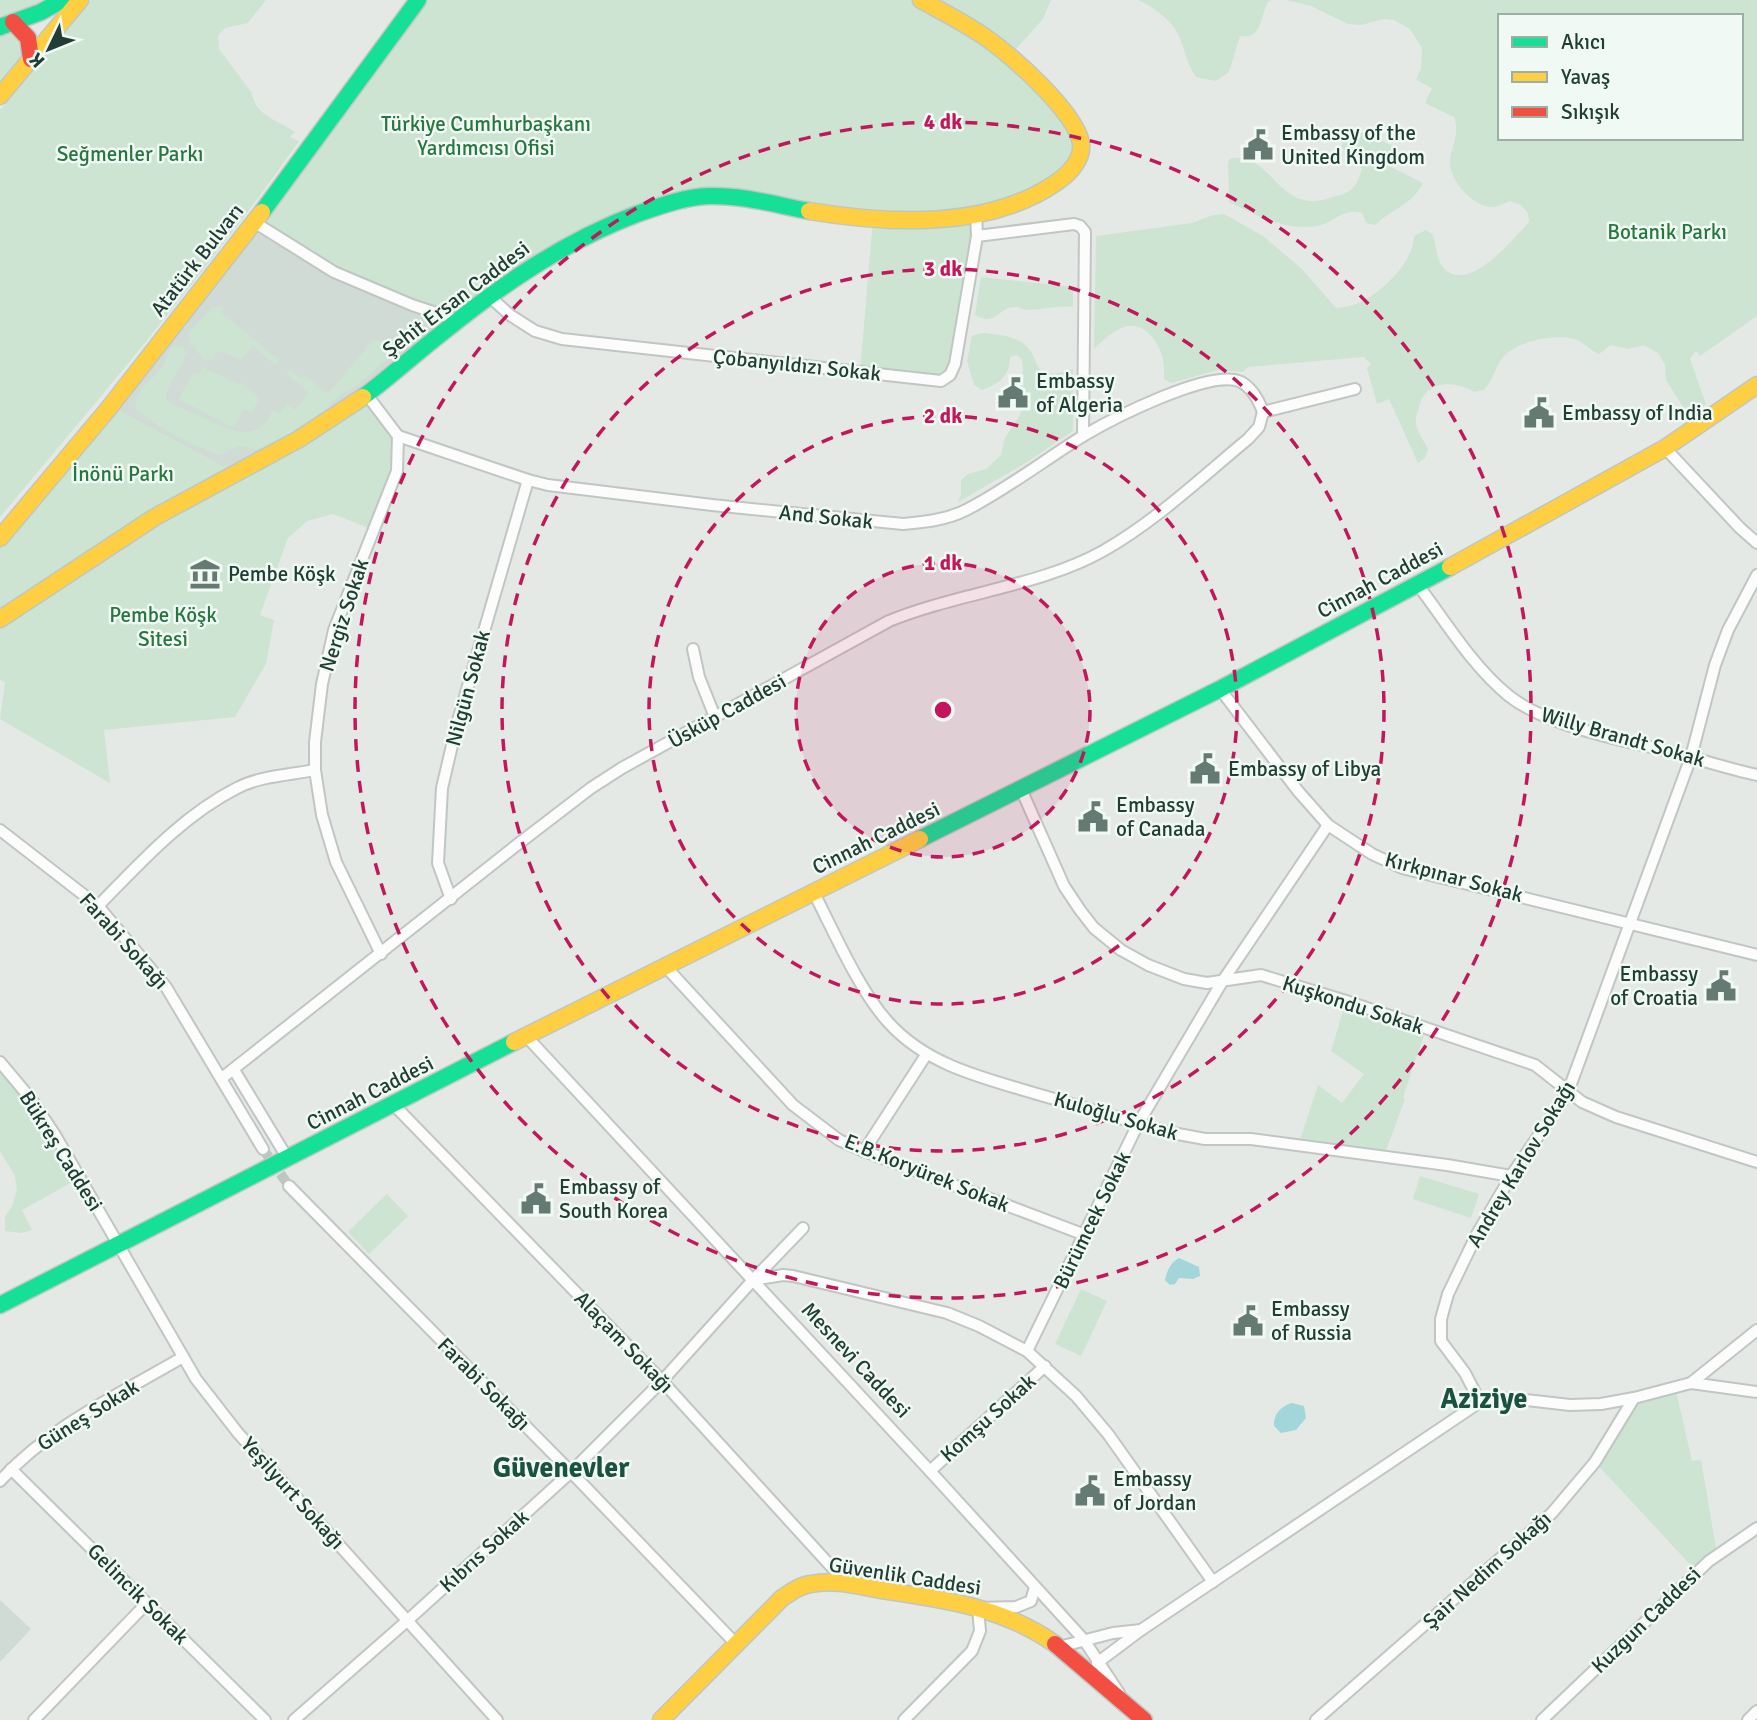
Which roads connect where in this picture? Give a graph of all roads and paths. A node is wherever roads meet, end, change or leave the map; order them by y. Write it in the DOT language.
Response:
graph roads {
  1 [pos="62,0"];
  2 [pos="80,0"];
  3 [pos="418,0"];
  4 [pos="921,0"];
  5 [pos="7,24"];
  6 [pos="31,59"];
  7 [pos="0,96"];
  8 [pos="976,212"];
  9 [pos="254,222"];
  10 [pos="977,236"];
  11 [pos="489,296"];
  12 [pos="457,320"];
  13 [pos="1757,385"];
  14 [pos="1355,389"];
  15 [pos="368,396"];
  16 [pos="1263,412"];
  17 [pos="398,436"];
  18 [pos="1083,436"];
  19 [pos="1665,448"];
  20 [pos="528,480"];
  21 [pos="0,538"];
  22 [pos="1757,543"];
  23 [pos="1757,575"];
  24 [pos="1418,585"];
  25 [pos="0,619"];
  26 [pos="693,649"];
  27 [pos="1220,689"];
  28 [pos="715,717"];
  29 [pos="1691,757"];
  30 [pos="315,771"];
  31 [pos="1757,775"];
  32 [pos="1021,789"];
  33 [pos="1328,825"];
  34 [pos="0,830"];
  35 [pos="814,892"];
  36 [pos="451,899"];
  37 [pos="98,905"];
  38 [pos="1632,922"];
  39 [pos="382,954"];
  40 [pos="1757,955"];
  41 [pos="666,967"];
  42 [pos="1222,982"];
  43 [pos="526,1036"];
  44 [pos="926,1055"];
  45 [pos="0,1062"];
  46 [pos="234,1070"];
  47 [pos="222,1078"];
  48 [pos="1568,1092"];
  49 [pos="394,1105"];
  50 [pos="1138,1124"];
  51 [pos="263,1149"];
  52 [pos="863,1151"];
  53 [pos="288,1159"];
  54 [pos="1757,1162"];
  55 [pos="1511,1176"];
  56 [pos="289,1186"];
  57 [pos="803,1228"];
  58 [pos="1085,1235"];
  59 [pos="118,1244"];
  60 [pos="753,1280"];
  61 [pos="0,1305"];
  62 [pos="1757,1330"];
  63 [pos="1027,1351"];
  64 [pos="183,1357"];
  65 [pos="1045,1366"];
  66 [pos="662,1381"];
  67 [pos="1691,1383"];
  68 [pos="1757,1392"];
  69 [pos="1634,1398"];
  70 [pos="1480,1402"];
  71 [pos="10,1469"];
  72 [pos="930,1471"];
  73 [pos="571,1472"];
  74 [pos="0,1481"];
  75 [pos="1757,1528"];
  76 [pos="1213,1582"];
  77 [pos="848,1584"];
  78 [pos="1035,1587"];
  79 [pos="147,1603"];
  80 [pos="978,1608"];
  81 [pos="408,1620"];
  82 [pos="1141,1630"];
  83 [pos="1084,1640"];
  84 [pos="736,1644"];
  85 [pos="1059,1647"];
  86 [pos="1100,1661"];
  87 [pos="1085,1670"];
  88 [pos="1126,1704"];
  89 [pos="1757,1711"];
  90 [pos="34,1720"];
  91 [pos="265,1720"];
  92 [pos="293,1720"];
  93 [pos="497,1720"];
  94 [pos="661,1720"];
  95 [pos="904,1720"];
  96 [pos="1144,1720"];
  97 [pos="1316,1720"];
  98 [pos="1542,1720"];
  99 [pos="1748,1720"];
  1 -- 5 [label="main road"];
  2 -- 6 [label="main road"];
  3 -- 9 [label="main road, Atatürk Bulvarı"];
  4 -- 8 [label="main road, Şehit Ersan Caddesi"];
  5 -- 6 [label="main road"];
  6 -- 7 [label="main road"];
  8 -- 10 [label="street, Çobanyıldızı Sokak"];
  8 -- 11 [label="main road, Şehit Ersan Caddesi"];
  9 -- 12 [label="street"];
  9 -- 21 [label="main road, Atatürk Bulvarı"];
  10 -- 11 [label="street, Çobanyıldızı Sokak"];
  10 -- 18 [label="street"];
  11 -- 12 [label="main road, Şehit Ersan Caddesi"];
  12 -- 15 [label="main road, Şehit Ersan Caddesi"];
  13 -- 19 [label="main road, Cinnah Caddesi"];
  14 -- 16 [label="street"];
  15 -- 17 [label="street"];
  15 -- 25 [label="main road, Şehit Ersan Caddesi"];
  16 -- 18 [label="street, And Sokak"];
  16 -- 28 [label="street, Üsküp Caddesi"];
  17 -- 20 [label="street, And Sokak"];
  17 -- 30 [label="street, Nergiz Sokak"];
  18 -- 20 [label="street, And Sokak"];
  19 -- 22 [label="street"];
  19 -- 24 [label="main road, Cinnah Caddesi"];
  20 -- 36 [label="street, Nilgün Sokak"];
  23 -- 29 [label="street, Andrey Karlov Sokağı"];
  24 -- 27 [label="main road, Cinnah Caddesi"];
  24 -- 29 [label="street, Willy Brandt Sokak"];
  26 -- 28 [label="street"];
  27 -- 32 [label="main road, Cinnah Caddesi"];
  27 -- 33 [label="street, Kırkpınar Sokak"];
  28 -- 36 [label="street, Üsküp Caddesi"];
  29 -- 31 [label="street, Willy Brandt Sokak"];
  29 -- 38 [label="street, Andrey Karlov Sokağı"];
  30 -- 37 [label="street"];
  30 -- 39 [label="street, Nergiz Sokak"];
  32 -- 35 [label="main road, Cinnah Caddesi"];
  32 -- 42 [label="street, Kuşkondu Sokak"];
  33 -- 38 [label="street, Kırkpınar Sokak"];
  33 -- 42 [label="street, Bürümcek Sokak"];
  34 -- 37 [label="street, Farabi Sokağı"];
  35 -- 41 [label="main road, Cinnah Caddesi"];
  35 -- 44 [label="street, Kuloğlu Sokak"];
  36 -- 39 [label="street, Üsküp Caddesi"];
  37 -- 47 [label="street, Farabi Sokağı"];
  38 -- 40 [label="street, Kırkpınar Sokak"];
  38 -- 48 [label="street, Andrey Karlov Sokağı"];
  39 -- 46 [label="street, Üsküp Caddesi"];
  41 -- 43 [label="main road, Cinnah Caddesi"];
  41 -- 52 [label="street, E.B.Koryürek Sokak"];
  42 -- 48 [label="street, Kuşkondu Sokak"];
  42 -- 50 [label="street, Bürümcek Sokak"];
  43 -- 49 [label="main road, Cinnah Caddesi"];
  43 -- 60 [label="street, Mesnevi Caddesi"];
  44 -- 50 [label="street, Kuloğlu Sokak"];
  44 -- 52 [label="street"];
  45 -- 59 [label="street, Bükreş Caddesi"];
  46 -- 47 [label="street, Üsküp Caddesi"];
  46 -- 53 [label="street"];
  47 -- 51 [label="street, Farabi Sokağı"];
  48 -- 54 [label="street, Kuşkondu Sokak"];
  48 -- 55 [label="street, Andrey Karlov Sokağı"];
  49 -- 53 [label="main road, Cinnah Caddesi"];
  49 -- 66 [label="street, Alaçam Sokağı"];
  50 -- 55 [label="street, Kuloğlu Sokak"];
  50 -- 58 [label="street, Bürümcek Sokak"];
  52 -- 58 [label="street, E.B.Koryürek Sokak"];
  53 -- 59 [label="main road, Cinnah Caddesi"];
  55 -- 70 [label="street, Andrey Karlov Sokağı"];
  56 -- 73 [label="street, Farabi Sokağı"];
  57 -- 60 [label="street, Kıbrıs Sokak"];
  58 -- 63 [label="street, Bürümcek Sokak"];
  59 -- 61 [label="main road, Cinnah Caddesi"];
  59 -- 64 [label="street, Yeşilyurt Sokağı"];
  60 -- 63 [label="street"];
  60 -- 66 [label="street, Kıbrıs Sokak"];
  60 -- 72 [label="street, Mesnevi Caddesi"];
  62 -- 67 [label="street"];
  63 -- 65 [label="street"];
  64 -- 71 [label="street, Güneş Sokak"];
  64 -- 81 [label="street, Yeşilyurt Sokağı"];
  65 -- 72 [label="street, Komşu Sokak"];
  65 -- 76 [label="street"];
  66 -- 73 [label="street, Kıbrıs Sokak"];
  66 -- 77 [label="street, Alaçam Sokağı"];
  67 -- 68 [label="street"];
  67 -- 69 [label="street"];
  69 -- 70 [label="street"];
  69 -- 97 [label="street, Şair Nedim Sokağı"];
  70 -- 76 [label="street"];
  71 -- 74 [label="street, Güneş Sokak"];
  71 -- 79 [label="street, Gelincik Sokak"];
  72 -- 78 [label="street, Mesnevi Caddesi"];
  73 -- 81 [label="street, Kıbrıs Sokak"];
  73 -- 84 [label="street, Farabi Sokağı"];
  75 -- 98 [label="street, Kuzgun Caddesi"];
  76 -- 82 [label="street"];
  77 -- 80 [label="main road, Güvenlik Caddesi"];
  77 -- 84 [label="main road, Güvenlik Caddesi"];
  78 -- 80 [label="street"];
  78 -- 83 [label="street, Mesnevi Caddesi"];
  79 -- 90 [label="street"];
  79 -- 91 [label="street, Gelincik Sokak"];
  80 -- 85 [label="main road, Güvenlik Caddesi"];
  80 -- 95 [label="street"];
  81 -- 92 [label="street, Kıbrıs Sokak"];
  81 -- 93 [label="street, Yeşilyurt Sokağı"];
  82 -- 83 [label="street"];
  82 -- 86 [label="street"];
  83 -- 85 [label="street"];
  83 -- 86 [label="street, Mesnevi Caddesi"];
  84 -- 94 [label="main road, Güvenlik Caddesi"];
  85 -- 87 [label="main road, Güvenlik Caddesi"];
  86 -- 87 [label="street"];
  86 -- 88 [label="street, Mesnevi Caddesi"];
  87 -- 88 [label="main road, Güvenlik Caddesi"];
  88 -- 96 [label="main road, Mesnevi Caddesi"];
  89 -- 99 [label="street"];
}
